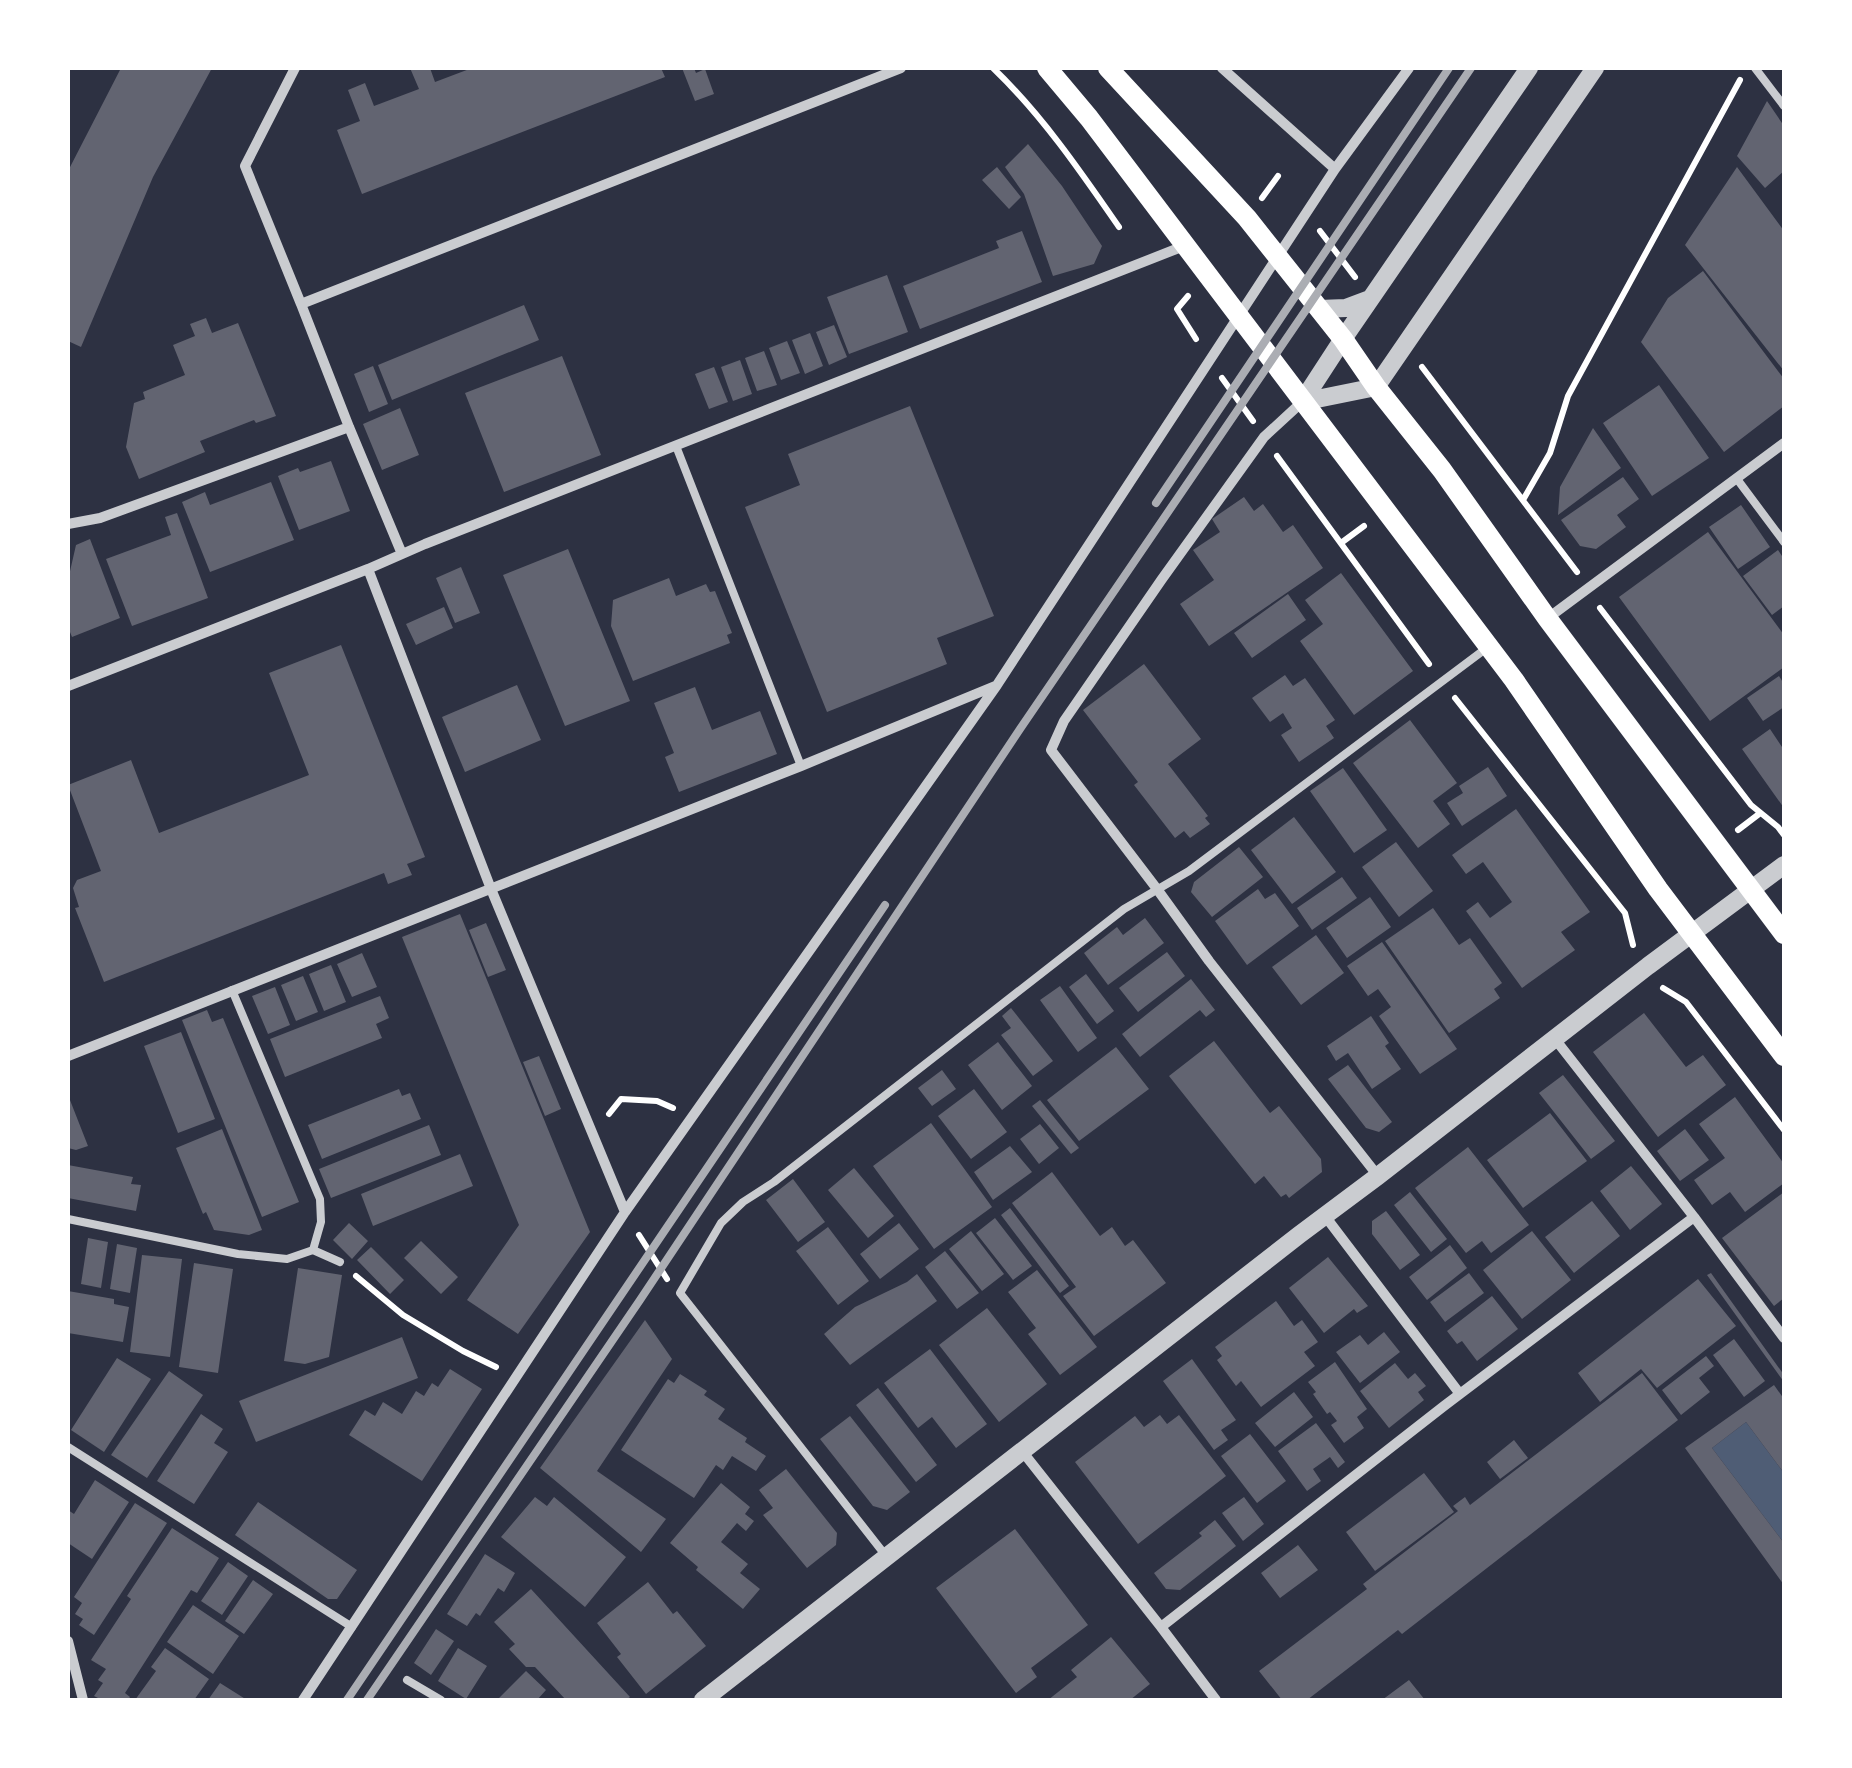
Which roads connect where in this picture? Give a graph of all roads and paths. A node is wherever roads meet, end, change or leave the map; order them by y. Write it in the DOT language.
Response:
graph roads {
  1 [pos="295,68"];
  2 [pos="902,68"];
  3 [pos="993,68"];
  4 [pos="1047,68"];
  5 [pos="1108,68"];
  6 [pos="1222,68"];
  7 [pos="1409,68"];
  8 [pos="1530,68"];
  9 [pos="1595,68"];
  10 [pos="1747,68"];
  11 [pos="1755,68"];
  12 [pos="1784,106"];
  13 [pos="1335,169"];
  14 [pos="1119,227"];
  15 [pos="1184,246"];
  16 [pos="1279,258"];
  17 [pos="1371,298"];
  18 [pos="302,304"];
  19 [pos="1319,309"];
  20 [pos="1177,310"];
  21 [pos="1238,316"];
  22 [pos="1343,339"];
  23 [pos="1210,360"];
  24 [pos="1376,387"];
  25 [pos="1444,395"];
  26 [pos="1302,402"];
  27 [pos="349,428"];
  28 [pos="1264,437"];
  29 [pos="1479,443"];
  30 [pos="1784,443"];
  31 [pos="676,446"];
  32 [pos="1442,470"];
  33 [pos="1738,479"];
  34 [pos="1523,500"];
  35 [pos="1385,511"];
  36 [pos="68,524"];
  37 [pos="1784,542"];
  38 [pos="1341,543"];
  39 [pos="402,554"];
  40 [pos="368,570"];
  41 [pos="1588,588"];
  42 [pos="1547,618"];
  43 [pos="1488,647"];
  44 [pos="997,685"];
  45 [pos="68,686"];
  46 [pos="801,766"];
  47 [pos="1784,835"];
  48 [pos="1784,865"];
  49 [pos="492,889"];
  50 [pos="1158,889"];
  51 [pos="1752,890"];
  52 [pos="1692,934"];
  53 [pos="1784,934"];
  54 [pos="1664,988"];
  55 [pos="232,990"];
  56 [pos="1555,1039"];
  57 [pos="68,1056"];
  58 [pos="1784,1056"];
  59 [pos="691,1118"];
  60 [pos="606,1119"];
  61 [pos="1784,1130"];
  62 [pos="1378,1176"];
  63 [pos="625,1212"];
  64 [pos="1325,1216"];
  65 [pos="1694,1217"];
  66 [pos="68,1219"];
  67 [pos="313,1250"];
  68 [pos="340,1262"];
  69 [pos="680,1293"];
  70 [pos="1784,1338"];
  71 [pos="516,1378"];
  72 [pos="1460,1394"];
  73 [pos="68,1447"];
  74 [pos="1022,1451"];
  75 [pos="886,1556"];
  76 [pos="1161,1626"];
  77 [pos="352,1627"];
  78 [pos="68,1641"];
  79 [pos="407,1680"];
  80 [pos="82,1700"];
  81 [pos="303,1700"];
  82 [pos="441,1700"];
  83 [pos="703,1700"];
  84 [pos="1216,1700"];
  1 -- 18 [label="street"];
  2 -- 18 [label="street"];
  3 -- 14 [label="path"];
  4 -- 15 [label="main road"];
  5 -- 16 [label="main road"];
  6 -- 13 [label="street"];
  7 -- 13 [label="street"];
  8 -- 17 [label="street"];
  9 -- 24 [label="street"];
  10 -- 34 [label="path"];
  11 -- 12 [label="lane"];
  13 -- 16 [label="street"];
  15 -- 21 [label="main road"];
  15 -- 31 [label="street"];
  16 -- 19 [label="main road"];
  16 -- 21 [label="street"];
  17 -- 19 [label="street"];
  17 -- 22 [label="street"];
  18 -- 27 [label="street"];
  19 -- 22 [label="main road"];
  20 -- 23 [label="path"];
  21 -- 23 [label="street"];
  21 -- 26 [label="main road"];
  22 -- 24 [label="main road"];
  22 -- 26 [label="street"];
  23 -- 28 [label="path"];
  23 -- 44 [label="street"];
  24 -- 26 [label="street"];
  24 -- 32 [label="main road"];
  25 -- 29 [label="path"];
  26 -- 28 [label="street"];
  26 -- 35 [label="main road"];
  27 -- 36 [label="street"];
  27 -- 39 [label="street"];
  28 -- 50 [label="street"];
  29 -- 32 [label="path"];
  29 -- 34 [label="path"];
  30 -- 33 [label="street"];
  31 -- 39 [label="street"];
  31 -- 46 [label="lane"];
  32 -- 42 [label="main road"];
  33 -- 37 [label="lane"];
  33 -- 41 [label="street"];
  34 -- 41 [label="path"];
  35 -- 38 [label="path"];
  35 -- 43 [label="main road"];
  39 -- 40 [label="street"];
  40 -- 45 [label="street"];
  40 -- 49 [label="street"];
  41 -- 42 [label="street"];
  41 -- 47 [label="path"];
  42 -- 51 [label="main road"];
  43 -- 50 [label="lane"];
  43 -- 52 [label="main road"];
  44 -- 46 [label="street"];
  44 -- 59 [label="street"];
  46 -- 49 [label="street"];
  48 -- 51 [label="street"];
  49 -- 55 [label="street"];
  49 -- 63 [label="street"];
  50 -- 62 [label="street"];
  50 -- 69 [label="lane"];
  51 -- 52 [label="street"];
  51 -- 53 [label="main road"];
  52 -- 56 [label="street"];
  52 -- 58 [label="main road"];
  54 -- 61 [label="path"];
  55 -- 57 [label="street"];
  55 -- 67 [label="lane"];
  56 -- 62 [label="street"];
  56 -- 65 [label="street"];
  59 -- 60 [label="path"];
  59 -- 63 [label="street"];
  62 -- 64 [label="street"];
  63 -- 69 [label="path"];
  63 -- 71 [label="street"];
  64 -- 72 [label="street"];
  64 -- 74 [label="street"];
  65 -- 70 [label="street"];
  65 -- 72 [label="street"];
  66 -- 67 [label="lane"];
  67 -- 68 [label="lane"];
  68 -- 71 [label="path"];
  69 -- 75 [label="lane"];
  71 -- 77 [label="street"];
  72 -- 76 [label="street"];
  73 -- 77 [label="lane"];
  74 -- 75 [label="street"];
  74 -- 76 [label="street"];
  75 -- 83 [label="street"];
  76 -- 84 [label="street"];
  77 -- 81 [label="street"];
  78 -- 80 [label="street"];
  79 -- 82 [label="lane"];
}
